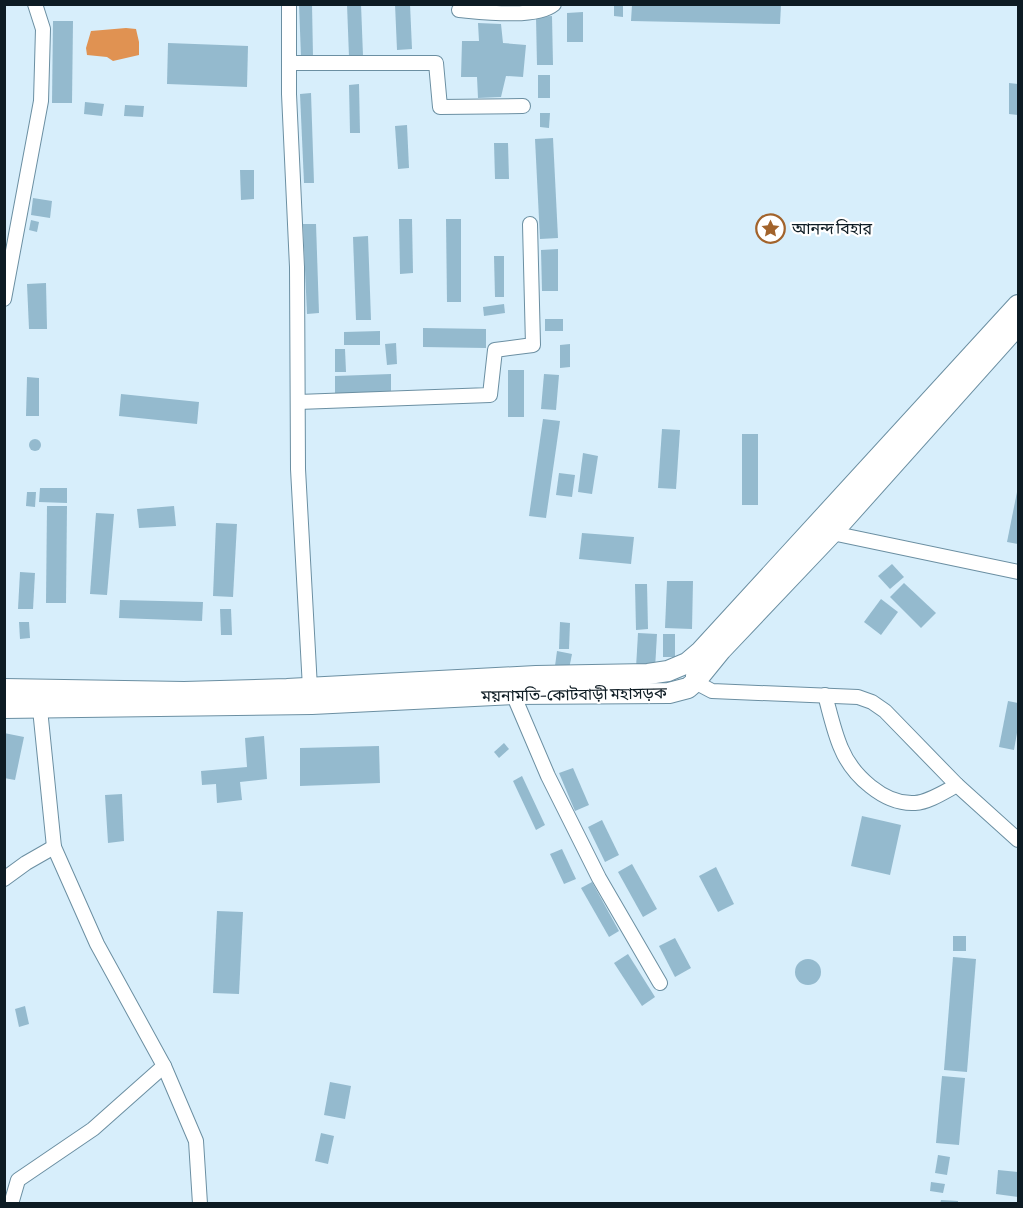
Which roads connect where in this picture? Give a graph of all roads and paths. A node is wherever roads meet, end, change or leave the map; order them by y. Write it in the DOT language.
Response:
graph roads {
  1 [pos="35,4"];
  2 [pos="288,4"];
  3 [pos="554,4"];
  4 [pos="459,10"];
  5 [pos="289,63"];
  6 [pos="523,106"];
  7 [pos="530,224"];
  8 [pos="4,299"];
  9 [pos="1018,305"];
  10 [pos="1018,325"];
  11 [pos="298,402"];
  12 [pos="827,526"];
  13 [pos="1018,572"];
  14 [pos="687,663"];
  15 [pos="695,682"];
  16 [pos="310,688"];
  17 [pos="4,689"];
  18 [pos="513,694"];
  19 [pos="825,695"];
  20 [pos="39,699"];
  21 [pos="4,708"];
  22 [pos="957,785"];
  23 [pos="1018,840"];
  24 [pos="54,847"];
  25 [pos="4,879"];
  26 [pos="660,983"];
  27 [pos="164,1066"];
  28 [pos="11,1203"];
  29 [pos="200,1203"];
  1 -- 8 [label="street"];
  2 -- 5 [label="street"];
  3 -- 4 [label="street"];
  5 -- 6 [label="street"];
  5 -- 11 [label="street"];
  7 -- 11 [label="street"];
  9 -- 12 [label="main road, ময়নামতি–কোটবাড়ী মহাসড়ক"];
  10 -- 12 [label="main road, ময়নামতি–কোটবাড়ী মহাসড়ক"];
  11 -- 16 [label="street"];
  12 -- 13 [label="street"];
  12 -- 14 [label="main road, ময়নামতি–কোটবাড়ী মহাসড়ক"];
  12 -- 15 [label="main road, ময়নামতি–কোটবাড়ী মহাসড়ক"];
  14 -- 15 [label="street"];
  14 -- 16 [label="main road, ময়নামতি–কোটবাড়ী মহাসড়ক"];
  15 -- 18 [label="main road, ময়নামতি–কোটবাড়ী মহাসড়ক"];
  15 -- 19 [label="street"];
  16 -- 20 [label="main road, ময়নামতি–কোটবাড়ী মহাসড়ক"];
  17 -- 20 [label="main road, ময়নামতি–কোটবাড়ী মহাসড়ক"];
  18 -- 20 [label="main road, ময়নামতি–কোটবাড়ী মহাসড়ক"];
  18 -- 26 [label="street"];
  19 -- 22 [label="street"];
  19 -- 22 [label="street"];
  20 -- 21 [label="main road, ময়নামতি–কোটবাড়ী মহাসড়ক"];
  20 -- 24 [label="street"];
  22 -- 23 [label="street"];
  24 -- 25 [label="street"];
  24 -- 27 [label="street"];
  27 -- 28 [label="street"];
  27 -- 29 [label="street"];
}
